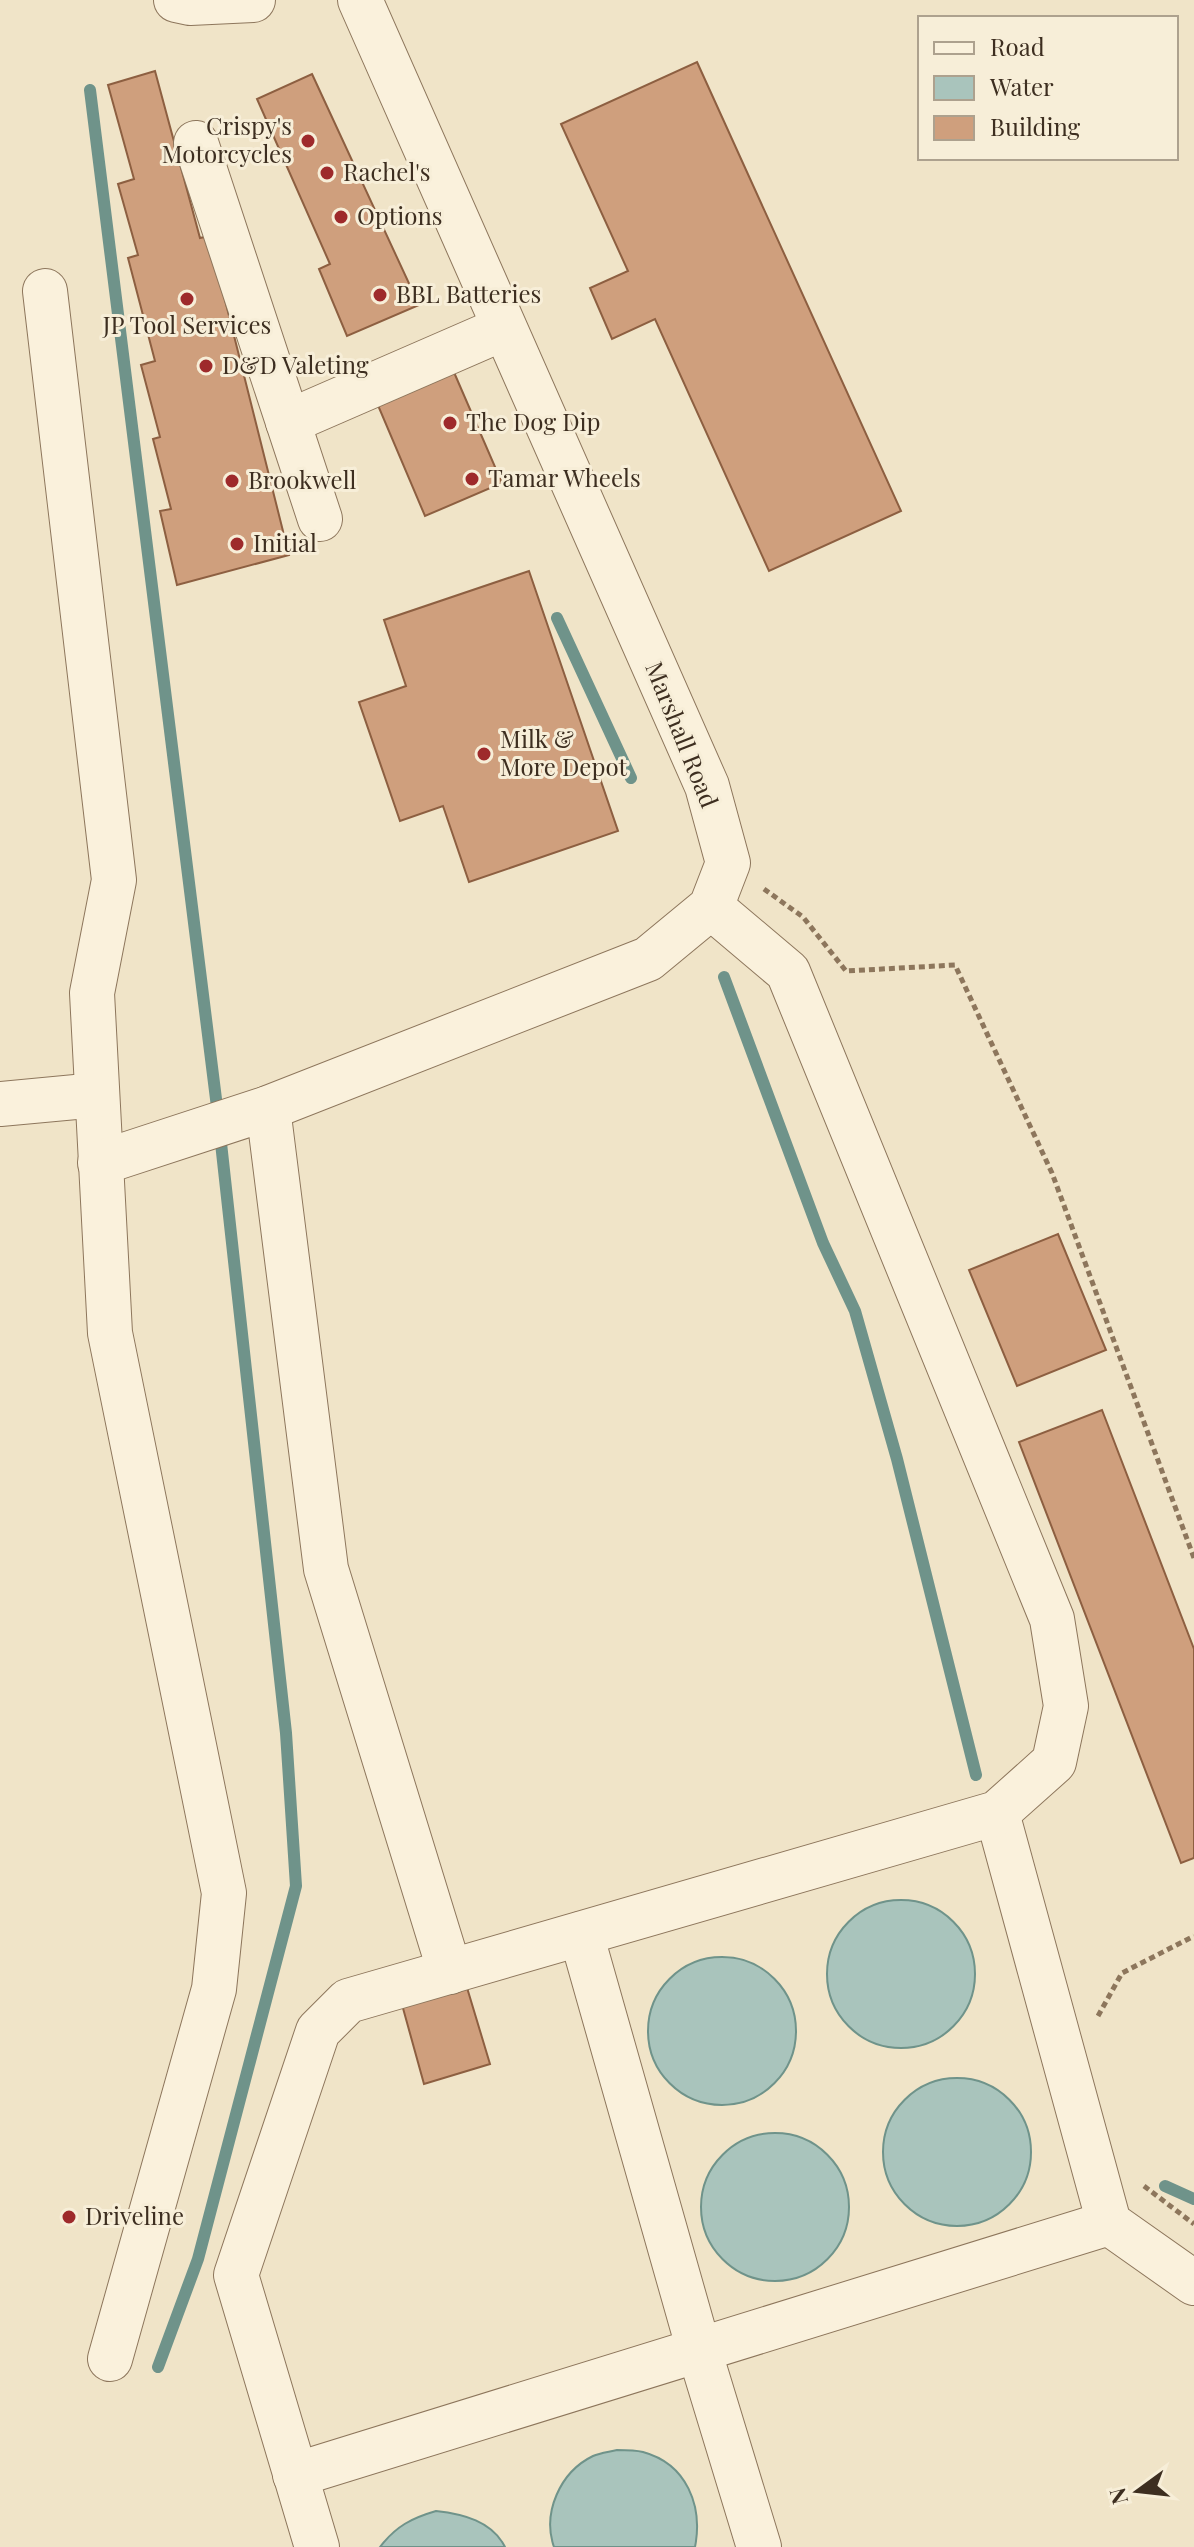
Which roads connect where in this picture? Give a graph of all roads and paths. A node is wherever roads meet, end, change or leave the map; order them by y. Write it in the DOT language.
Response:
graph roads {
  1 [pos="176,0"];
  2 [pos="253,0"];
  3 [pos="360,0"];
  4 [pos="196,143"];
  5 [pos="45,291"];
  6 [pos="504,328"];
  7 [pos="288,422"];
  8 [pos="320,519"];
  9 [pos="728,863"];
  10 [pos="711,907"];
  11 [pos="97,1095"];
  12 [pos="0,1104"];
  13 [pos="268,1108"];
  14 [pos="100,1163"];
  15 [pos="1194,1558"];
  16 [pos="997,1813"];
  17 [pos="581,1934"];
  18 [pos="1194,1936"];
  19 [pos="450,1972"];
  20 [pos="1091,2027"];
  21 [pos="1138,2174"];
  22 [pos="1109,2223"];
  23 [pos="1194,2224"];
  24 [pos="1194,2283"];
  25 [pos="699,2350"];
  26 [pos="110,2359"];
  27 [pos="295,2475"];
  28 [pos="317,2547"];
  29 [pos="759,2547"];
  1 -- 2 [label="street"];
  3 -- 6 [label="street, Marshall Road"];
  4 -- 7 [label="street"];
  5 -- 11 [label="street"];
  6 -- 7 [label="street"];
  6 -- 9 [label="street, Marshall Road"];
  7 -- 8 [label="street"];
  9 -- 10 [label="street"];
  9 -- 15 [label="path"];
  10 -- 13 [label="street"];
  10 -- 16 [label="street"];
  11 -- 12 [label="street"];
  11 -- 14 [label="street"];
  13 -- 14 [label="street"];
  13 -- 19 [label="street"];
  14 -- 26 [label="street"];
  16 -- 17 [label="street"];
  16 -- 22 [label="street"];
  17 -- 19 [label="street"];
  17 -- 25 [label="street"];
  18 -- 20 [label="path"];
  19 -- 27 [label="street"];
  21 -- 23 [label="path"];
  22 -- 24 [label="street"];
  22 -- 25 [label="street"];
  25 -- 27 [label="street"];
  25 -- 29 [label="street"];
  27 -- 28 [label="street"];
}
